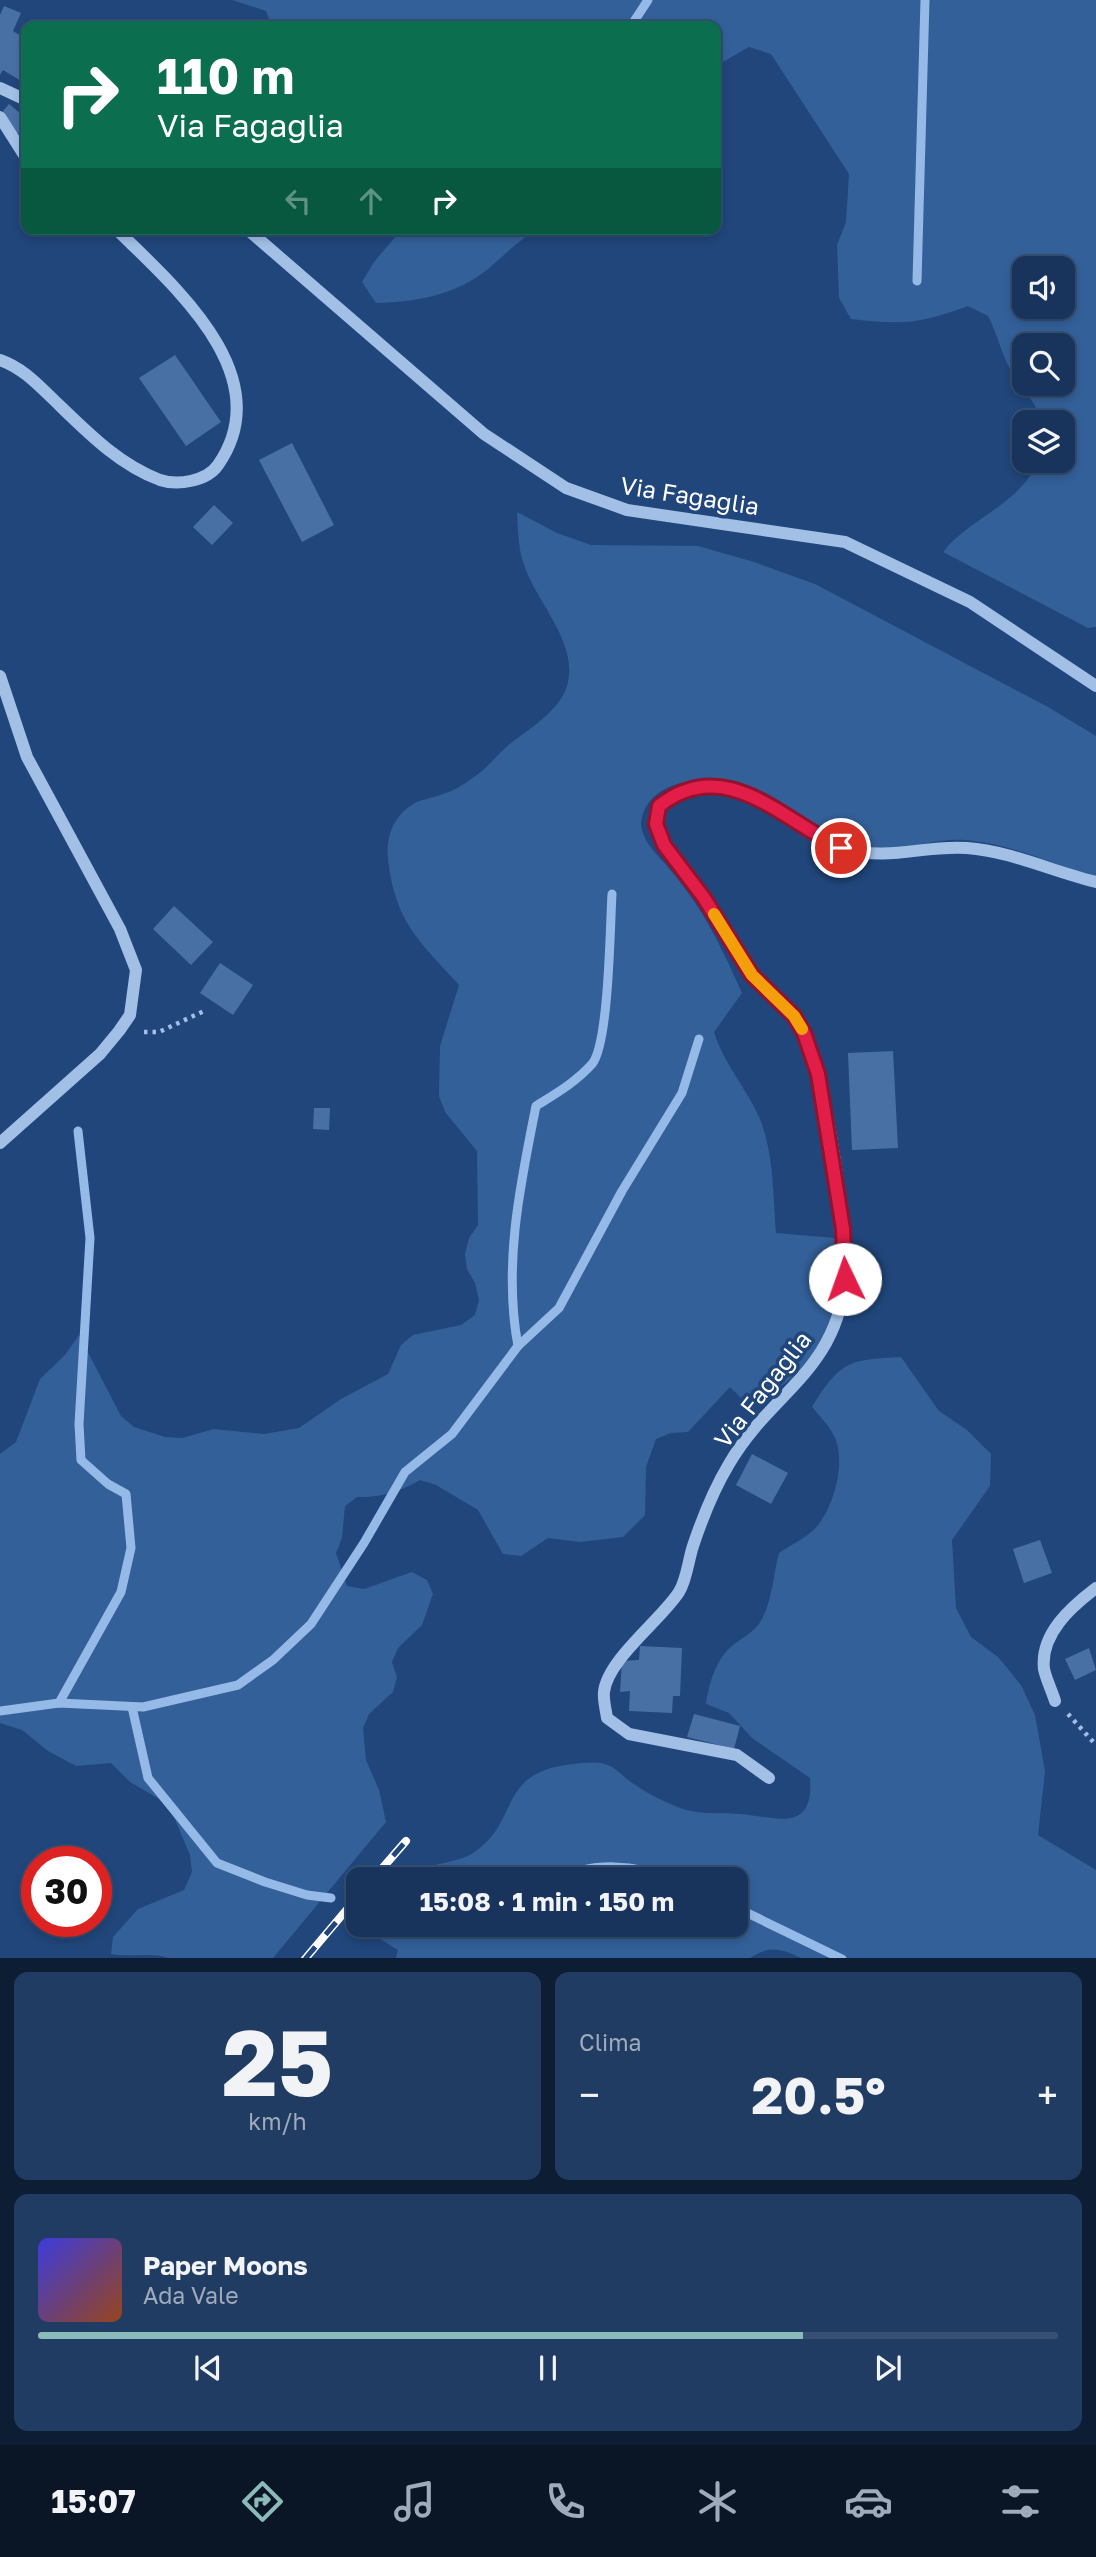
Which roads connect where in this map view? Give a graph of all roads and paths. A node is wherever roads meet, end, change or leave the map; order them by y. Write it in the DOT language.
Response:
graph roads {
  1 [pos="0,88"];
  2 [pos="21,98"];
  3 [pos="0,117"];
  4 [pos="21,150"];
  5 [pos="122,235"];
  6 [pos="254,235"];
  7 [pos="0,360"];
  8 [pos="0,676"];
  9 [pos="1096,686"];
  10 [pos="1096,882"];
  11 [pos="204,1011"];
  12 [pos="119,1031"];
  13 [pos="0,1143"];
  14 [pos="1096,1588"];
  15 [pos="1055,1701"];
  16 [pos="1096,1745"];
  17 [pos="769,1778"];
  1 -- 2 [label="street"];
  3 -- 4 [label="street"];
  5 -- 7 [label="street"];
  6 -- 9 [label="street, Via Fagaglia"];
  8 -- 12 [label="street"];
  10 -- 17 [label="street, Via Fagaglia"];
  11 -- 12 [label="path"];
  12 -- 13 [label="street"];
  14 -- 15 [label="street"];
  15 -- 16 [label="path"];
}
